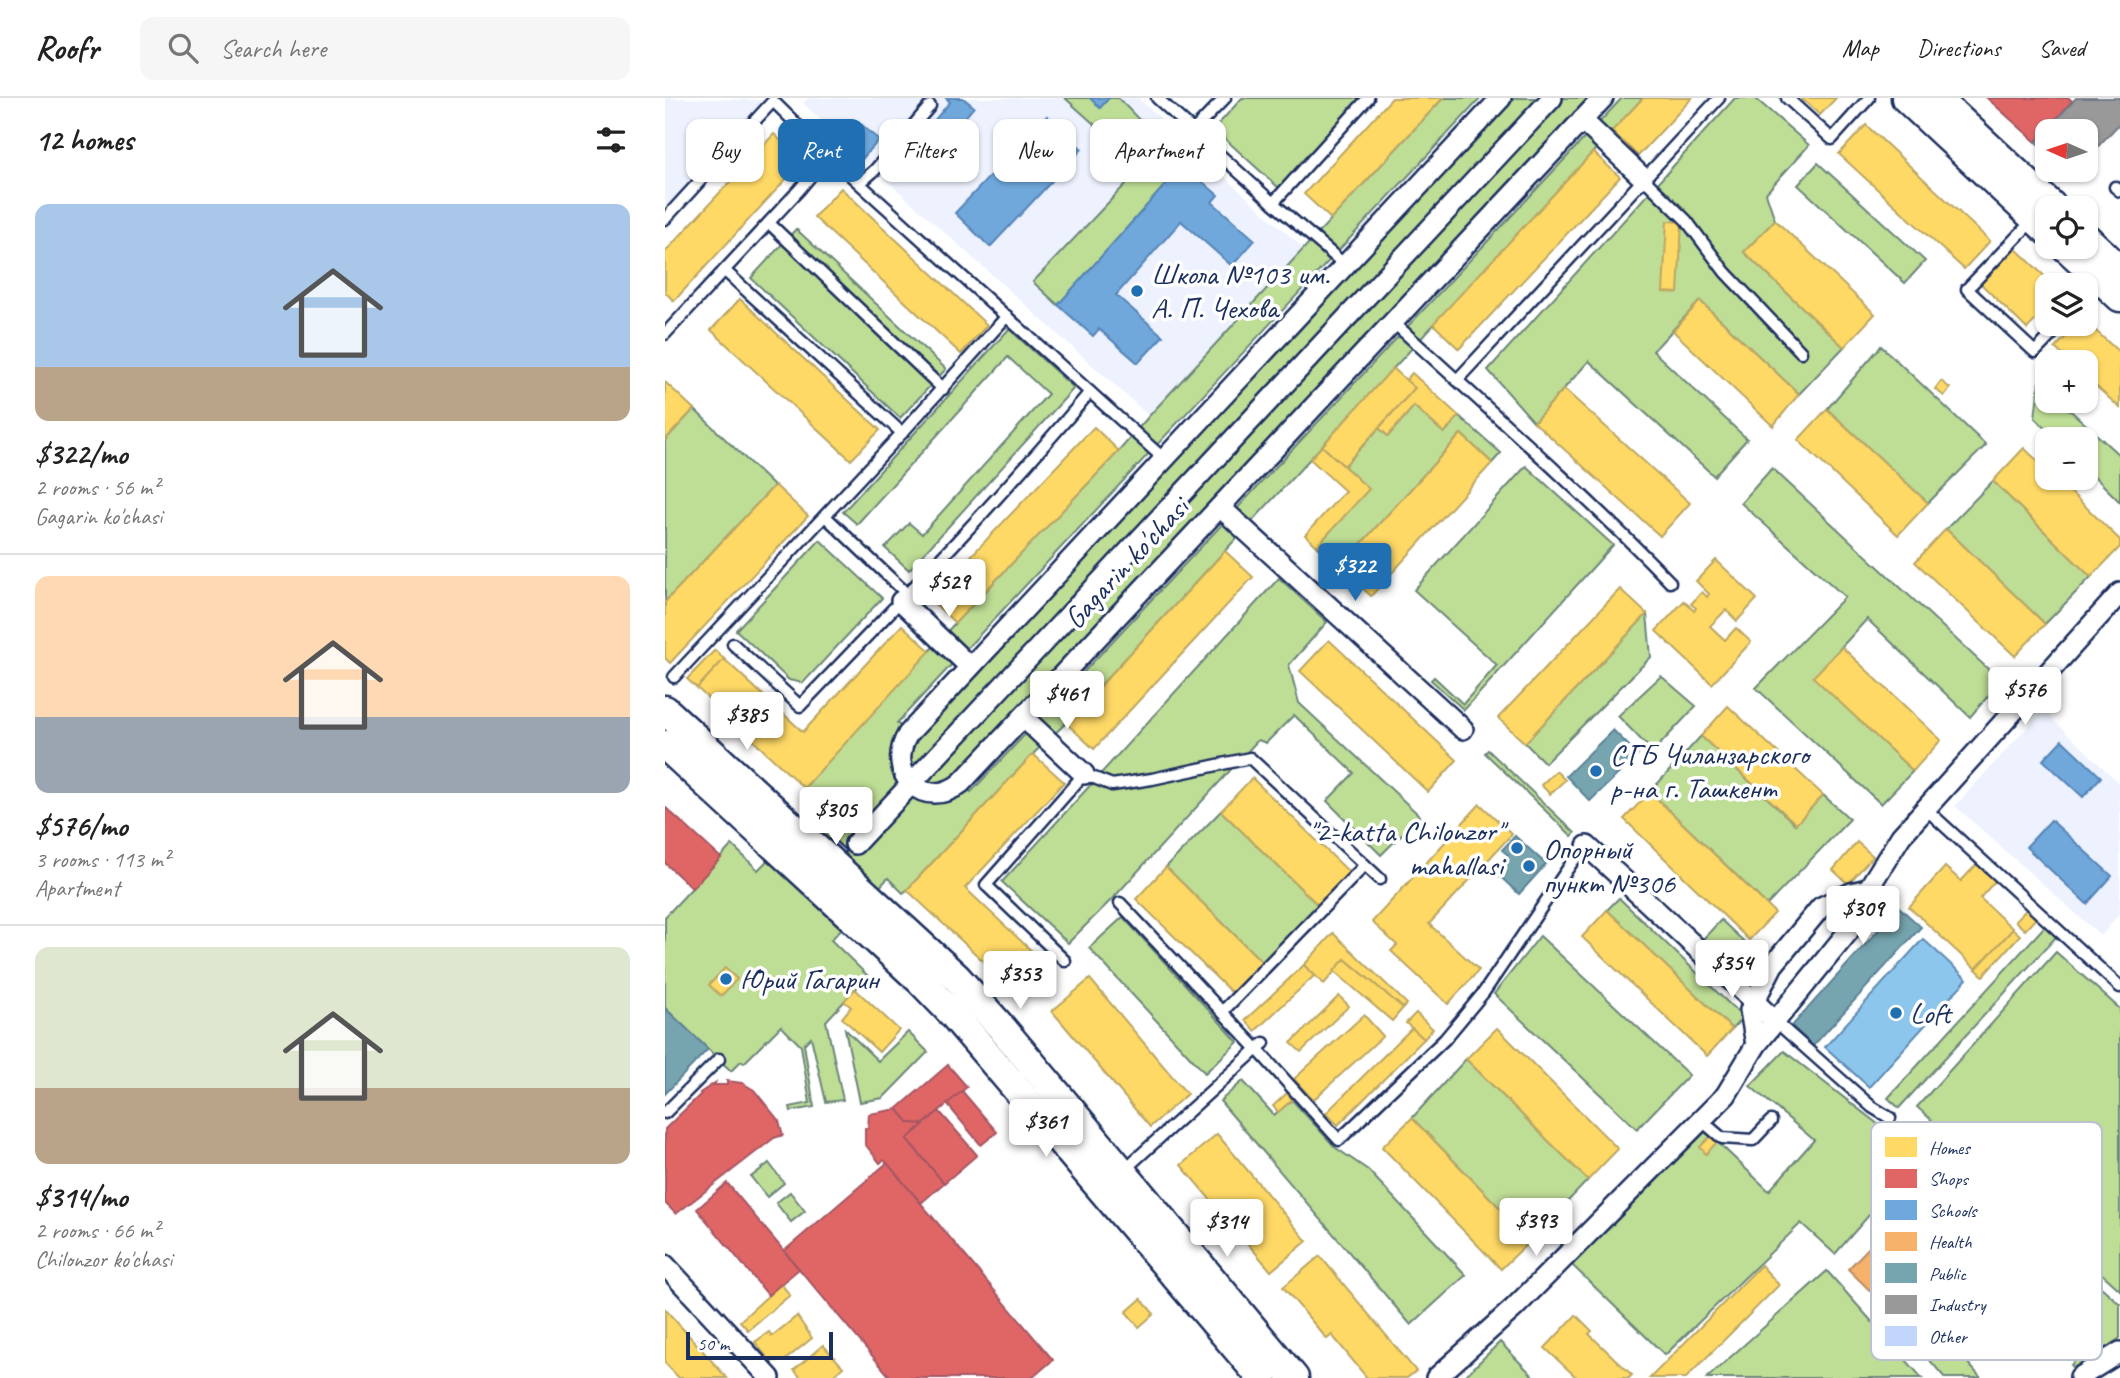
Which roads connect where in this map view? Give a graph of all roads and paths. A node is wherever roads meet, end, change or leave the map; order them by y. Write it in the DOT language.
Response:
graph roads {
  1 [pos="1157,98"];
  2 [pos="1225,98"];
  3 [pos="1368,98"];
  4 [pos="1501,98"];
  5 [pos="1552,98"];
  6 [pos="1603,98"];
  7 [pos="1719,98"];
  8 [pos="1787,98"];
  9 [pos="1869,98"];
  10 [pos="1906,98"];
  11 [pos="1937,98"];
  12 [pos="774,99"];
  13 [pos="930,106"];
  14 [pos="793,119"];
  15 [pos="1180,119"];
  16 [pos="1205,119"];
  17 [pos="1582,120"];
  18 [pos="1226,161"];
  19 [pos="1643,178"];
  20 [pos="805,182"];
  21 [pos="860,183"];
  22 [pos="1273,203"];
  23 [pos="2035,207"];
  24 [pos="2035,209"];
  25 [pos="665,219"];
  26 [pos="769,223"];
  27 [pos="2035,229"];
  28 [pos="2078,259"];
  29 [pos="2095,259"];
  30 [pos="1345,265"];
  31 [pos="725,271"];
  32 [pos="2107,287"];
  33 [pos="1007,316"];
  34 [pos="1393,322"];
  35 [pos="667,329"];
  36 [pos="2050,336"];
  37 [pos="1801,352"];
  38 [pos="1457,380"];
  39 [pos="943,389"];
  40 [pos="1090,392"];
  41 [pos="902,433"];
  42 [pos="1164,459"];
  43 [pos="1220,507"];
  44 [pos="825,516"];
  45 [pos="1670,582"];
  46 [pos="2120,593"];
  47 [pos="904,597"];
  48 [pos="733,645"];
  49 [pos="971,667"];
  50 [pos="674,677"];
  51 [pos="665,710"];
  52 [pos="1023,717"];
  53 [pos="1463,729"];
  54 [pos="665,745"];
  55 [pos="1084,774"];
  56 [pos="911,784"];
  57 [pos="1926,807"];
  58 [pos="855,844"];
  59 [pos="1587,846"];
  60 [pos="1365,865"];
  61 [pos="1380,878"];
  62 [pos="1868,890"];
  63 [pos="1120,903"];
  64 [pos="1821,907"];
  65 [pos="1848,932"];
  66 [pos="1065,961"];
  67 [pos="2120,987"];
  68 [pos="1755,1001"];
  69 [pos="1223,1012"];
  70 [pos="1775,1021"];
  71 [pos="1756,1045"];
  72 [pos="1261,1046"];
  73 [pos="719,1059"];
  74 [pos="665,1113"];
  75 [pos="1890,1118"];
  76 [pos="1701,1120"];
  77 [pos="1771,1121"];
  78 [pos="1112,1180"];
  79 [pos="665,1265"];
  80 [pos="2120,1352"];
  81 [pos="2080,1377"];
  82 [pos="770,1378"];
  83 [pos="1262,1378"];
  84 [pos="1294,1378"];
  85 [pos="1436,1378"];
  1 -- 15 [label="lane"];
  2 -- 16 [label="lane"];
  3 -- 22 [label="lane"];
  4 -- 30 [label="street, Gagarin ko'chasi"];
  5 -- 56 [label="street"];
  6 -- 17 [label="street, Gagarin ko'chasi"];
  7 -- 19 [label="lane"];
  8 -- 9 [label="lane"];
  10 -- 24 [label="main road"];
  11 -- 23 [label="main road"];
  12 -- 14 [label="lane"];
  12 -- 25 [label="lane"];
  13 -- 21 [label="lane"];
  17 -- 19 [label="street"];
  17 -- 34 [label="street, Gagarin ko'chasi"];
  18 -- 22 [label="lane"];
  19 -- 37 [label="lane"];
  19 -- 38 [label="lane"];
  20 -- 26 [label="lane"];
  21 -- 33 [label="lane"];
  22 -- 30 [label="lane"];
  26 -- 31 [label="lane"];
  26 -- 39 [label="lane"];
  27 -- 36 [label="lane"];
  28 -- 32 [label="main road"];
  29 -- 32 [label="main road"];
  30 -- 42 [label="street, Gagarin ko'chasi"];
  31 -- 35 [label="lane"];
  31 -- 41 [label="lane"];
  33 -- 39 [label="lane"];
  33 -- 40 [label="lane"];
  34 -- 38 [label="lane"];
  34 -- 43 [label="street, Gagarin ko'chasi"];
  38 -- 45 [label="lane"];
  39 -- 41 [label="lane"];
  40 -- 42 [label="lane"];
  40 -- 47 [label="lane"];
  41 -- 44 [label="lane"];
  42 -- 49 [label="street, Gagarin ko'chasi"];
  43 -- 52 [label="street, Gagarin ko'chasi"];
  43 -- 53 [label="street"];
  44 -- 47 [label="lane"];
  44 -- 50 [label="lane"];
  46 -- 57 [label="street"];
  47 -- 48 [label="lane"];
  47 -- 49 [label="street"];
  49 -- 56 [label="street, Gagarin ko'chasi"];
  51 -- 78 [label="main road"];
  52 -- 55 [label="street"];
  52 -- 56 [label="street, Gagarin ko'chasi"];
  54 -- 78 [label="main road"];
  55 -- 60 [label="lane"];
  55 -- 66 [label="lane"];
  56 -- 58 [label="street"];
  57 -- 62 [label="street"];
  57 -- 67 [label="lane"];
  59 -- 68 [label="street"];
  59 -- 72 [label="lane"];
  60 -- 61 [label="lane"];
  60 -- 69 [label="lane"];
  62 -- 64 [label="street"];
  62 -- 65 [label="street"];
  63 -- 69 [label="lane"];
  64 -- 65 [label="street"];
  64 -- 68 [label="street"];
  65 -- 70 [label="street"];
  68 -- 70 [label="street"];
  68 -- 71 [label="street"];
  69 -- 72 [label="lane"];
  70 -- 71 [label="street"];
  70 -- 75 [label="lane"];
  71 -- 76 [label="street"];
  72 -- 78 [label="lane"];
  73 -- 74 [label="lane"];
  76 -- 77 [label="lane"];
  76 -- 85 [label="street"];
  78 -- 83 [label="main road"];
  78 -- 84 [label="main road"];
  79 -- 82 [label="street"];
  80 -- 81 [label="street"];
}
